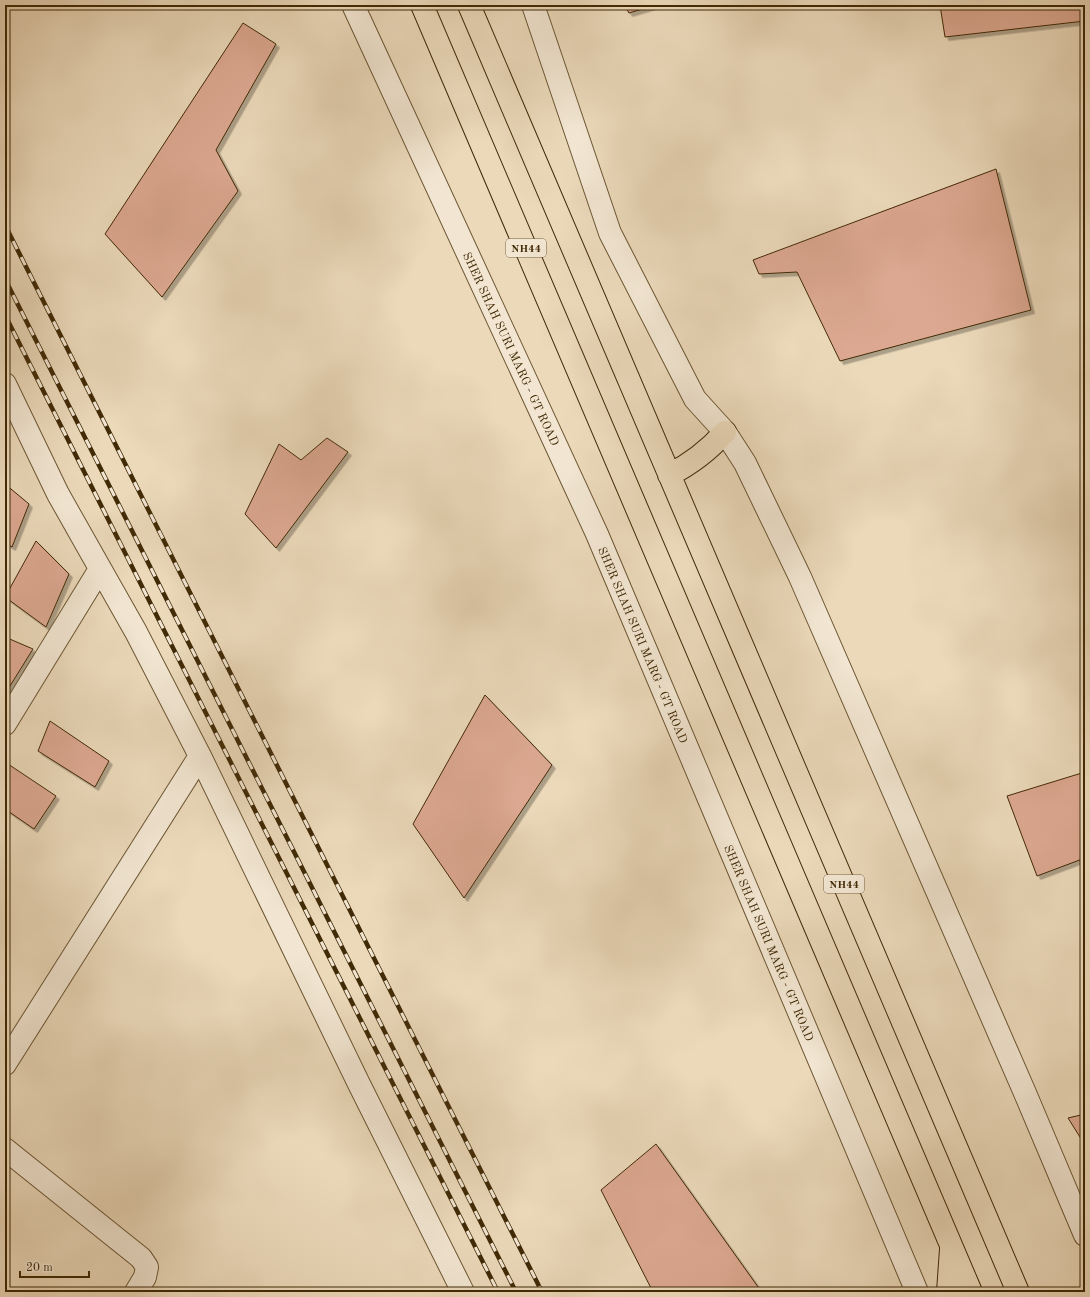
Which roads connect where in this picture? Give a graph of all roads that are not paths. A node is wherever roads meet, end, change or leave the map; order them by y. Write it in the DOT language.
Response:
graph roads {
  1 [pos="353,5"];
  2 [pos="422,5"];
  3 [pos="469,5"];
  4 [pos="533,5"];
  5 [pos="5,384"];
  6 [pos="725,432"];
  7 [pos="670,475"];
  8 [pos="100,569"];
  9 [pos="5,724"];
  10 [pos="200,756"];
  11 [pos="5,1064"];
  12 [pos="5,1149"];
  13 [pos="1085,1235"];
  14 [pos="951,1246"];
  15 [pos="136,1292"];
  16 [pos="463,1292"];
  17 [pos="916,1292"];
  18 [pos="948,1292"];
  19 [pos="971,1292"];
  20 [pos="1018,1292"];
  1 -- 17 [label="street, SHER SHAH SURI MARG - GT ROAD"];
  2 -- 14 [label="highway, NH44"];
  3 -- 7 [label="highway, NH44"];
  4 -- 6 [label="street"];
  5 -- 8 [label="street"];
  6 -- 7 [label="highway"];
  6 -- 13 [label="street"];
  7 -- 20 [label="highway, NH44"];
  8 -- 9 [label="street"];
  8 -- 10 [label="street"];
  10 -- 11 [label="street"];
  10 -- 16 [label="street"];
  12 -- 15 [label="street"];
  14 -- 18 [label="highway"];
  14 -- 19 [label="highway, NH44"];
}
